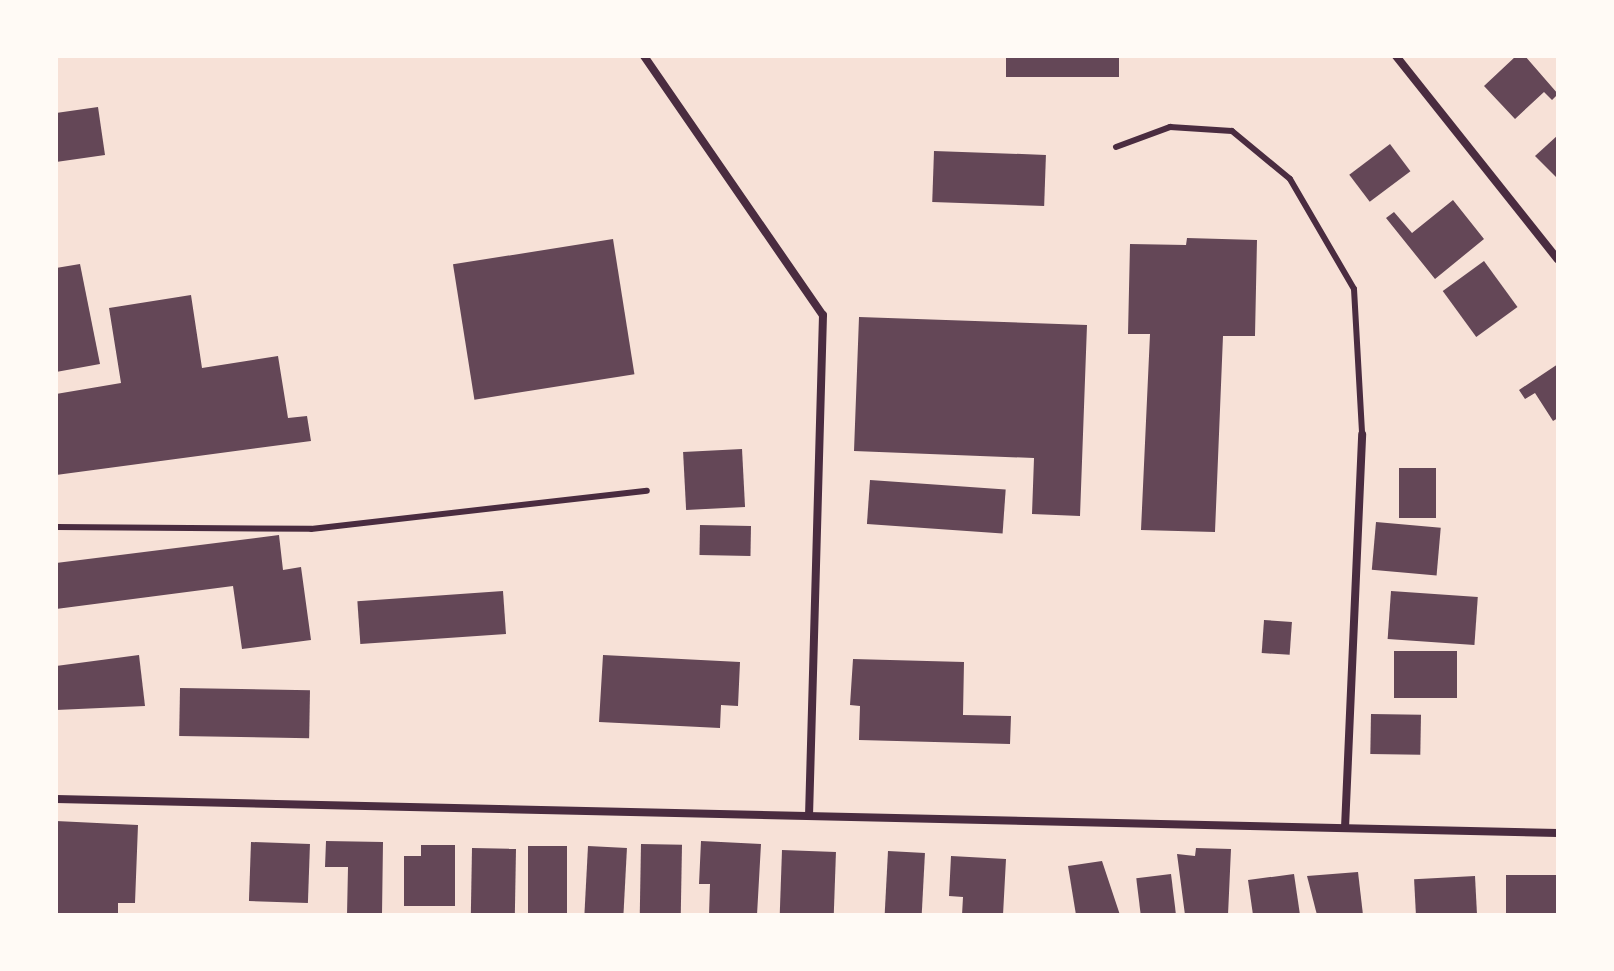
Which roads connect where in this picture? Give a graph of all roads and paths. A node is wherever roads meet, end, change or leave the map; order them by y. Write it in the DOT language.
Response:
graph roads {
  1 [pos="644,56"];
  2 [pos="1396,56"];
  3 [pos="1116,147"];
  4 [pos="1558,260"];
  5 [pos="1362,434"];
  6 [pos="647,491"];
  7 [pos="56,527"];
  8 [pos="56,799"];
  9 [pos="809,816"];
  10 [pos="1345,828"];
  11 [pos="1558,833"];
  1 -- 9 [label="street"];
  2 -- 4 [label="street"];
  3 -- 5 [label="lane"];
  5 -- 10 [label="street"];
  6 -- 7 [label="lane"];
  8 -- 9 [label="street"];
  9 -- 10 [label="street"];
  10 -- 11 [label="street"];
}
